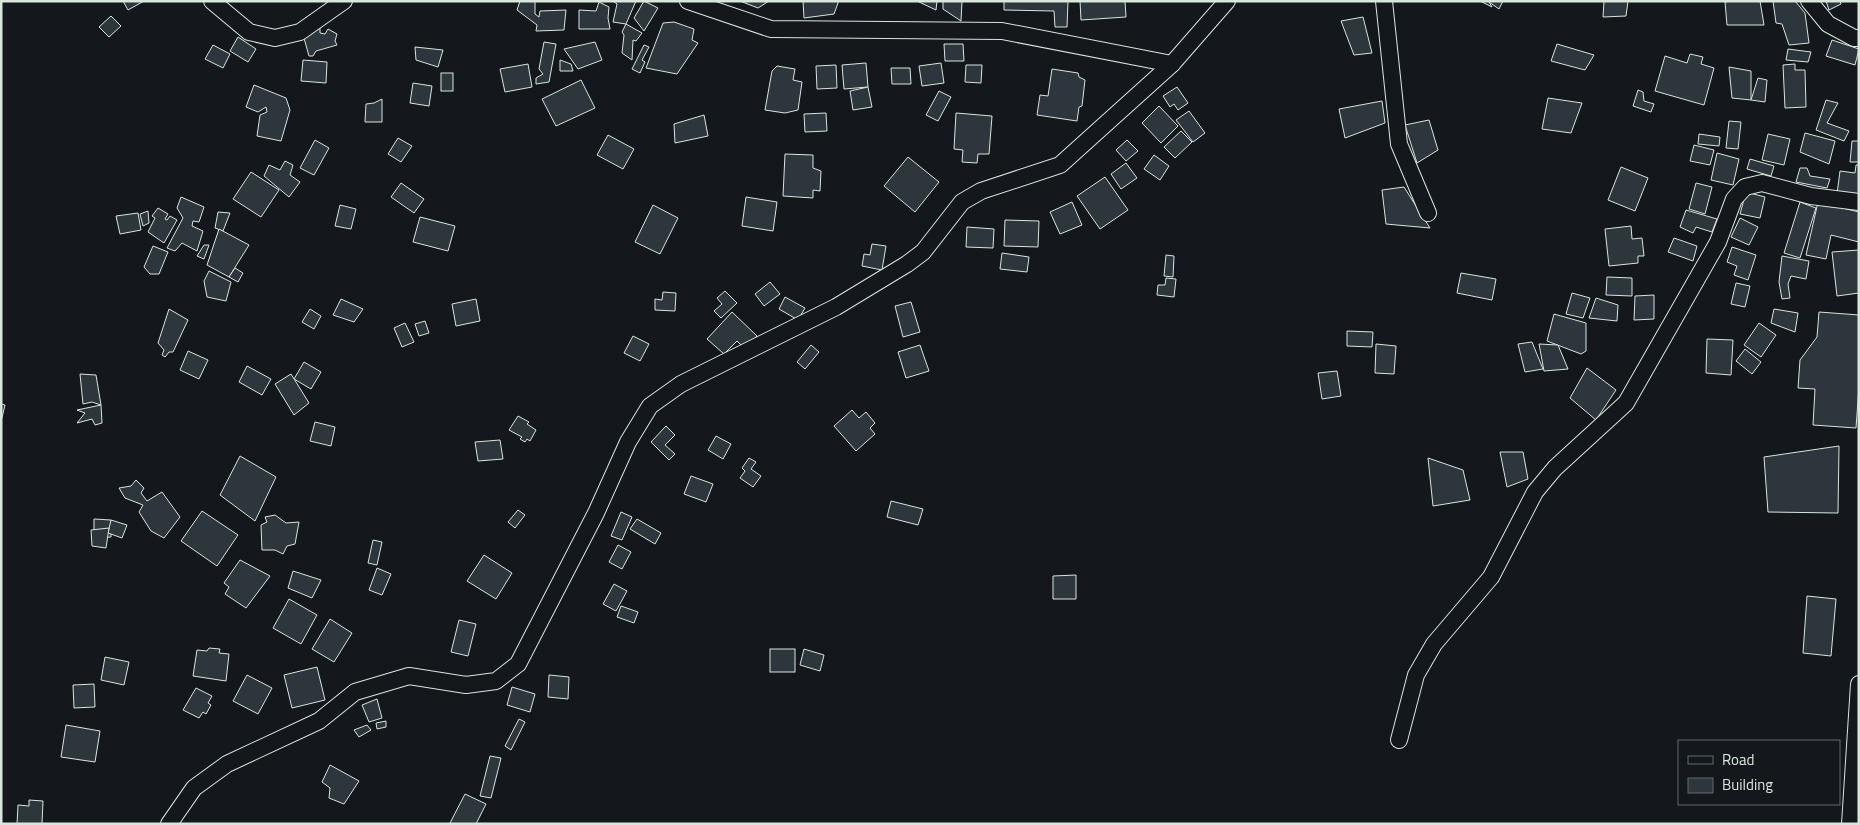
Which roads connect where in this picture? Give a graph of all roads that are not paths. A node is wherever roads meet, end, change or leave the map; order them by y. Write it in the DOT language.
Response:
graph roads {
  1 [pos="212,1"];
  2 [pos="344,1"];
  3 [pos="688,1"];
  4 [pos="1227,1"];
  5 [pos="1384,1"];
  6 [pos="1810,1"];
  7 [pos="1859,38"];
  8 [pos="1172,64"];
  9 [pos="1859,202"];
  10 [pos="1428,213"];
  11 [pos="1859,684"];
  12 [pos="1399,740"];
  13 [pos="169,824"];
  14 [pos="1850,824"];
  1 -- 2 [label="street"];
  3 -- 8 [label="street"];
  4 -- 8 [label="street"];
  5 -- 10 [label="street"];
  6 -- 7 [label="street"];
  8 -- 13 [label="street"];
  9 -- 12 [label="street"];
  11 -- 14 [label="street"];
}
